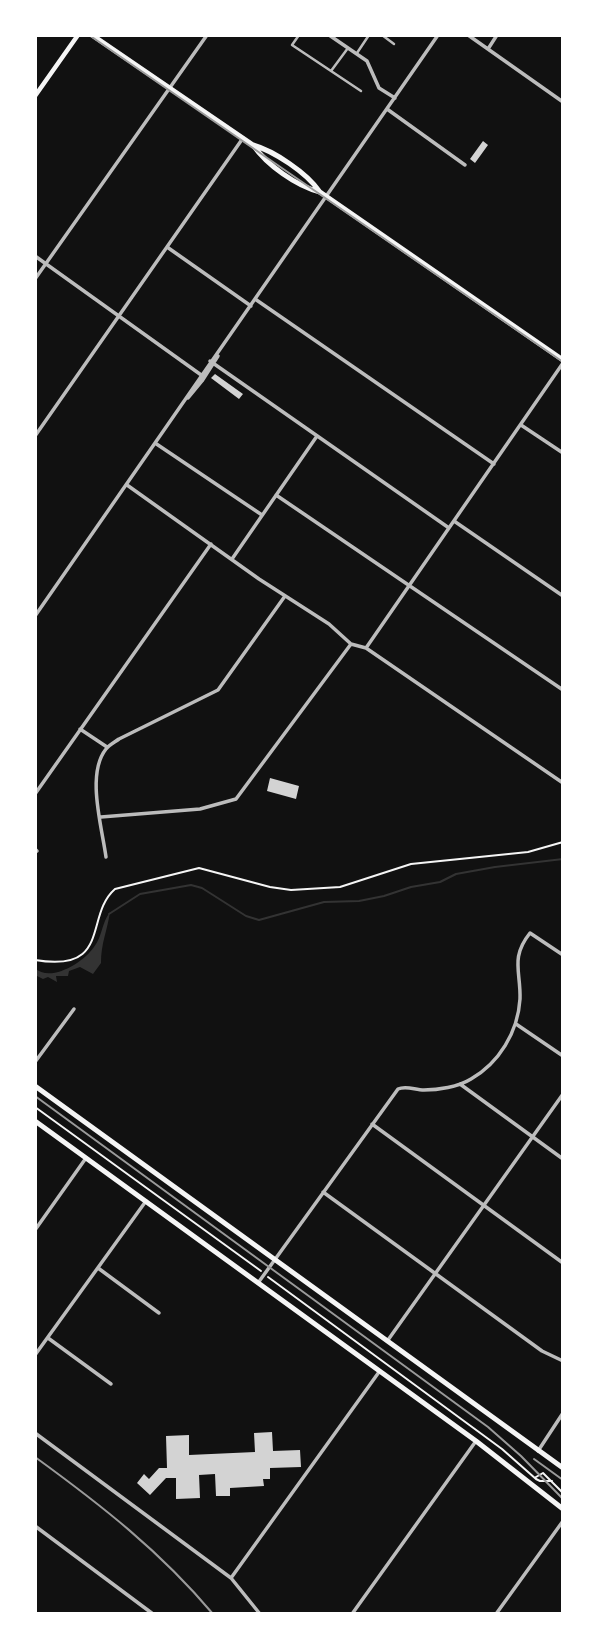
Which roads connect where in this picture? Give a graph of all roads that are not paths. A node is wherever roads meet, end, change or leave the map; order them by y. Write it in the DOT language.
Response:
graph roads {
  1 [pos="78,35"];
  2 [pos="92,35"];
  3 [pos="207,35"];
  4 [pos="299,35"];
  5 [pos="329,35"];
  6 [pos="369,35"];
  7 [pos="382,35"];
  8 [pos="438,35"];
  9 [pos="468,35"];
  10 [pos="497,35"];
  11 [pos="394,44"];
  12 [pos="348,48"];
  13 [pos="488,49"];
  14 [pos="356,54"];
  15 [pos="331,72"];
  16 [pos="170,88"];
  17 [pos="361,91"];
  18 [pos="35,96"];
  19 [pos="395,98"];
  20 [pos="562,99"];
  21 [pos="387,109"];
  22 [pos="243,138"];
  23 [pos="465,165"];
  24 [pos="326,196"];
  25 [pos="167,247"];
  26 [pos="35,256"];
  27 [pos="46,264"];
  28 [pos="35,279"];
  29 [pos="255,299"];
  30 [pos="251,306"];
  31 [pos="119,315"];
  32 [pos="212,362"];
  33 [pos="563,362"];
  34 [pos="204,374"];
  35 [pos="521,425"];
  36 [pos="35,436"];
  37 [pos="317,436"];
  38 [pos="155,443"];
  39 [pos="563,453"];
  40 [pos="494,464"];
  41 [pos="126,485"];
  42 [pos="276,495"];
  43 [pos="262,515"];
  44 [pos="454,521"];
  45 [pos="449,528"];
  46 [pos="211,544"];
  47 [pos="232,559"];
  48 [pos="409,586"];
  49 [pos="285,596"];
  50 [pos="563,596"];
  51 [pos="35,616"];
  52 [pos="351,643"];
  53 [pos="366,648"];
  54 [pos="563,690"];
  55 [pos="80,729"];
  56 [pos="107,747"];
  57 [pos="563,783"];
  58 [pos="35,794"];
  59 [pos="100,817"];
  60 [pos="106,857"];
  61 [pos="563,955"];
  62 [pos="74,1009"];
  63 [pos="516,1024"];
  64 [pos="563,1056"];
  65 [pos="35,1062"];
  66 [pos="459,1084"];
  67 [pos="35,1086"];
  68 [pos="563,1094"];
  69 [pos="35,1121"];
  70 [pos="372,1124"];
  71 [pos="533,1137"];
  72 [pos="86,1158"];
  73 [pos="563,1159"];
  74 [pos="323,1192"];
  75 [pos="146,1201"];
  76 [pos="483,1205"];
  77 [pos="35,1230"];
  78 [pos="274,1260"];
  79 [pos="563,1263"];
  80 [pos="98,1268"];
  81 [pos="435,1271"];
  82 [pos="258,1283"];
  83 [pos="159,1313"];
  84 [pos="48,1338"];
  85 [pos="386,1342"];
  86 [pos="35,1355"];
  87 [pos="563,1361"];
  88 [pos="380,1371"];
  89 [pos="111,1384"];
  90 [pos="563,1413"];
  91 [pos="35,1433"];
  92 [pos="476,1441"];
  93 [pos="538,1451"];
  94 [pos="563,1468"];
  95 [pos="563,1509"];
  96 [pos="563,1521"];
  97 [pos="35,1526"];
  98 [pos="231,1578"];
  99 [pos="153,1614"];
  100 [pos="260,1614"];
  101 [pos="352,1614"];
  102 [pos="496,1614"];
  1 -- 18 [label="main road"];
  2 -- 16 [label="main road"];
  3 -- 16 [label="street"];
  4 -- 15 [label="street"];
  5 -- 12 [label="street"];
  6 -- 14 [label="street"];
  7 -- 11 [label="street"];
  8 -- 19 [label="street"];
  9 -- 13 [label="street"];
  10 -- 13 [label="street"];
  12 -- 14 [label="street"];
  12 -- 15 [label="street"];
  13 -- 20 [label="street"];
  14 -- 19 [label="street"];
  15 -- 17 [label="street"];
  16 -- 22 [label="main road"];
  16 -- 27 [label="street"];
  19 -- 21 [label="street"];
  21 -- 23 [label="street"];
  21 -- 24 [label="street"];
  22 -- 24 [label="main road"];
  22 -- 25 [label="street"];
  24 -- 29 [label="street"];
  24 -- 33 [label="main road"];
  25 -- 30 [label="street"];
  25 -- 31 [label="street"];
  26 -- 27 [label="street"];
  27 -- 28 [label="street"];
  27 -- 31 [label="street"];
  29 -- 30 [label="street"];
  29 -- 40 [label="street"];
  30 -- 32 [label="street"];
  31 -- 34 [label="street"];
  31 -- 36 [label="street"];
  32 -- 34 [label="street"];
  32 -- 37 [label="street"];
  33 -- 35 [label="street"];
  34 -- 38 [label="street"];
  35 -- 39 [label="street"];
  35 -- 40 [label="street"];
  37 -- 42 [label="street"];
  37 -- 45 [label="street"];
  38 -- 41 [label="street"];
  38 -- 43 [label="street"];
  40 -- 44 [label="street"];
  41 -- 46 [label="street"];
  41 -- 51 [label="street"];
  42 -- 43 [label="street"];
  42 -- 48 [label="street"];
  43 -- 47 [label="street"];
  44 -- 45 [label="street"];
  44 -- 50 [label="street"];
  45 -- 48 [label="street"];
  46 -- 47 [label="street"];
  46 -- 55 [label="street"];
  47 -- 49 [label="street"];
  48 -- 53 [label="street"];
  48 -- 54 [label="street"];
  49 -- 52 [label="street"];
  49 -- 56 [label="street"];
  52 -- 53 [label="street"];
  52 -- 59 [label="street"];
  53 -- 57 [label="street"];
  55 -- 56 [label="street"];
  55 -- 58 [label="street"];
  56 -- 59 [label="street"];
  59 -- 60 [label="street"];
  61 -- 63 [label="street"];
  62 -- 65 [label="street"];
  63 -- 64 [label="street"];
  63 -- 66 [label="street"];
  66 -- 70 [label="street"];
  66 -- 71 [label="street"];
  67 -- 78 [label="main road"];
  68 -- 71 [label="street"];
  69 -- 72 [label="main road"];
  70 -- 74 [label="street"];
  70 -- 76 [label="street"];
  71 -- 73 [label="street"];
  71 -- 76 [label="street"];
  72 -- 75 [label="main road"];
  72 -- 77 [label="street"];
  74 -- 78 [label="street"];
  74 -- 81 [label="street"];
  75 -- 80 [label="street"];
  75 -- 82 [label="main road"];
  76 -- 79 [label="street"];
  76 -- 81 [label="street"];
  78 -- 82 [label="street"];
  78 -- 85 [label="main road"];
  80 -- 83 [label="street"];
  80 -- 84 [label="street"];
  81 -- 85 [label="street"];
  81 -- 87 [label="street"];
  82 -- 88 [label="main road"];
  84 -- 86 [label="street"];
  84 -- 89 [label="street"];
  85 -- 93 [label="main road"];
  88 -- 92 [label="main road"];
  88 -- 98 [label="street"];
  90 -- 93 [label="street"];
  91 -- 98 [label="street"];
  92 -- 95 [label="main road"];
  92 -- 101 [label="street"];
  93 -- 94 [label="main road"];
  96 -- 102 [label="street"];
  97 -- 99 [label="street"];
  98 -- 100 [label="street"];
}
